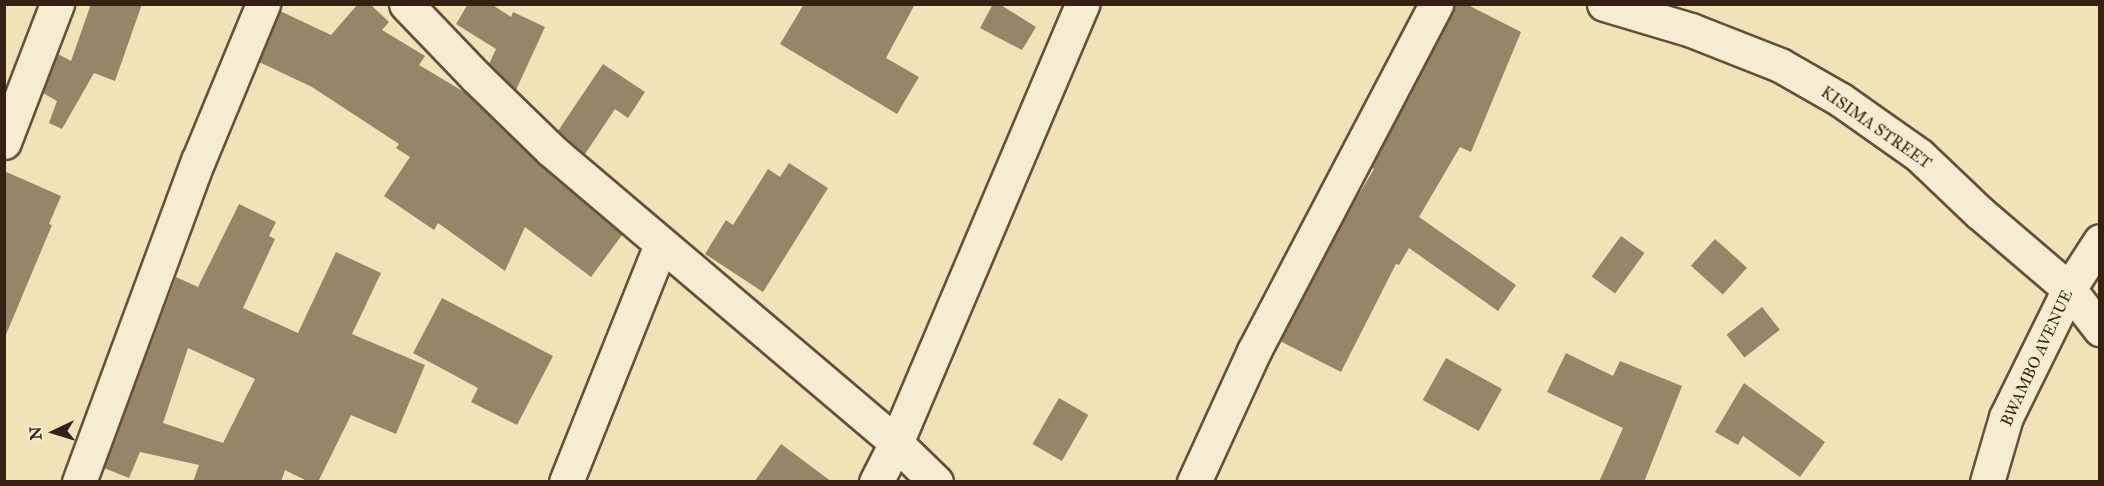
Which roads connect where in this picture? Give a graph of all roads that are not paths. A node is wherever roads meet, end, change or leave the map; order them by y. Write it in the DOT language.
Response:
graph roads {
  1 [pos="57,4"];
  2 [pos="263,4"];
  3 [pos="1082,4"];
  4 [pos="1436,4"];
  5 [pos="1604,4"];
  6 [pos="423,10"];
  7 [pos="4,142"];
  8 [pos="2100,241"];
  9 [pos="661,245"];
  10 [pos="2068,289"];
  11 [pos="2100,329"];
  12 [pos="896,443"];
  13 [pos="79,482"];
  14 [pos="566,482"];
  15 [pos="876,482"];
  16 [pos="936,482"];
  17 [pos="1194,482"];
  18 [pos="1987,482"];
  1 -- 7 [label="street"];
  2 -- 13 [label="street"];
  3 -- 12 [label="street"];
  4 -- 17 [label="street"];
  5 -- 10 [label="street, KISIMA STREET"];
  6 -- 9 [label="street"];
  8 -- 10 [label="street, BWAMBO AVENUE"];
  9 -- 12 [label="street"];
  9 -- 14 [label="street"];
  10 -- 11 [label="street, KISIMA STREET"];
  10 -- 18 [label="street, BWAMBO AVENUE"];
  12 -- 15 [label="street"];
  12 -- 16 [label="street"];
}
